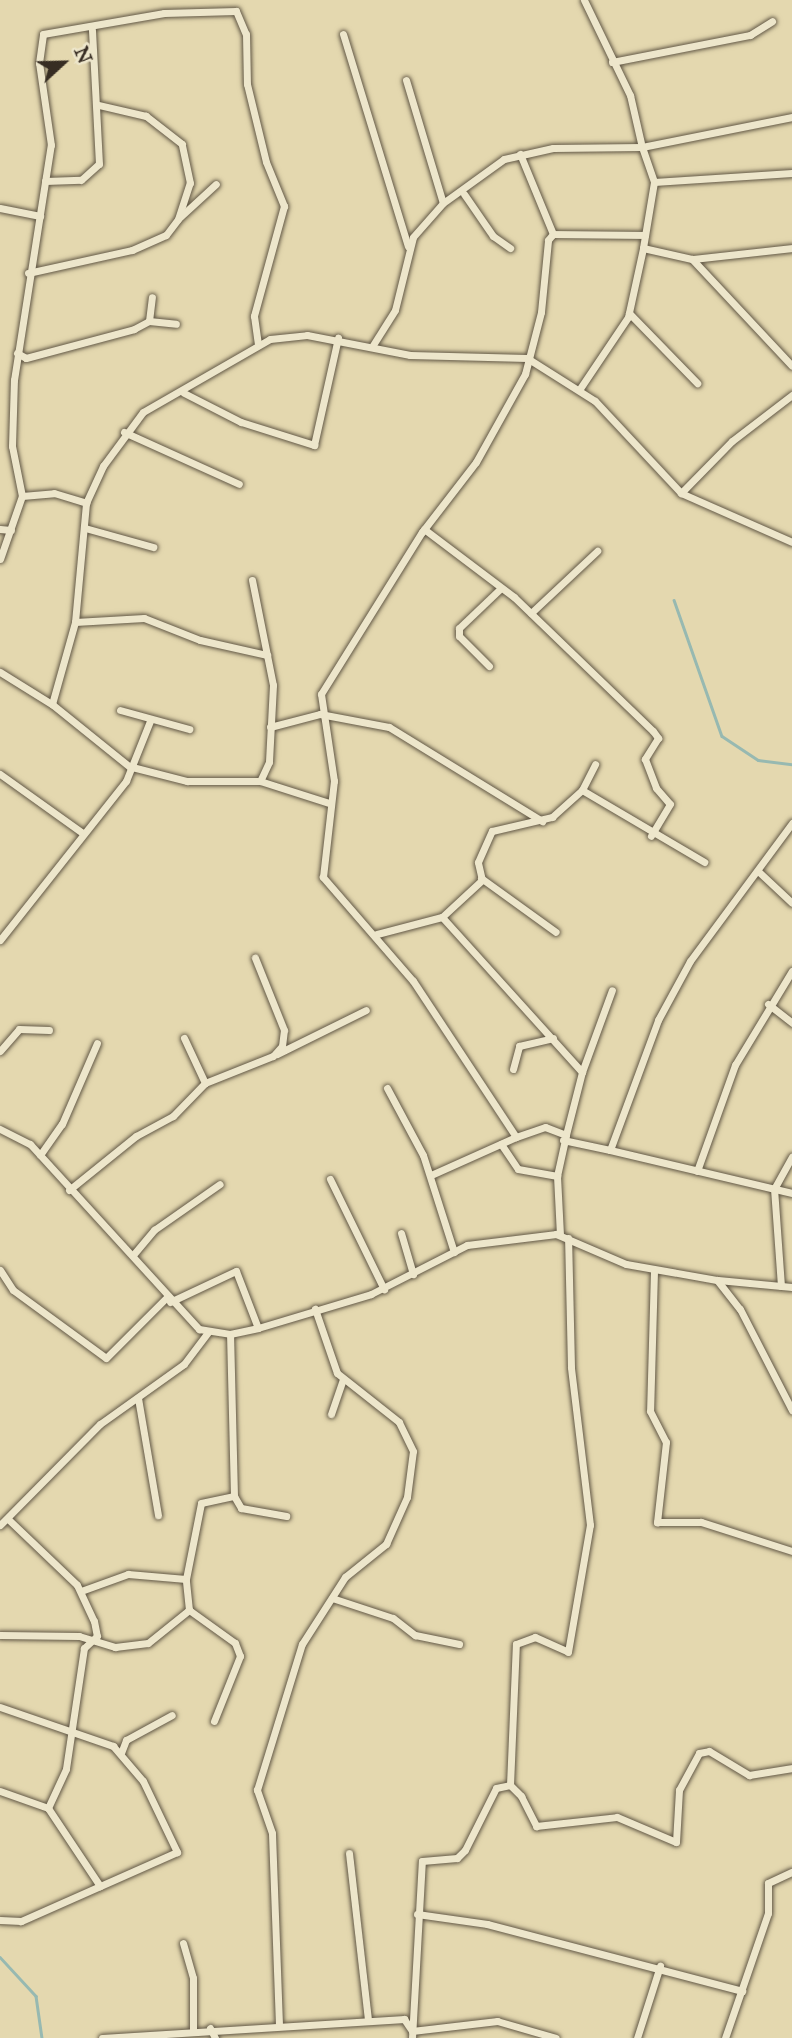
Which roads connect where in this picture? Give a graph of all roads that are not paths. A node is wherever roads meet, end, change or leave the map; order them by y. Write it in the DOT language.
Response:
graph roads {
  1 [pos="583,0"];
  2 [pos="772,21"];
  3 [pos="92,30"];
  4 [pos="344,34"];
  5 [pos="612,62"];
  6 [pos="405,80"];
  7 [pos="99,105"];
  8 [pos="792,117"];
  9 [pos="641,145"];
  10 [pos="520,154"];
  11 [pos="792,173"];
  12 [pos="45,181"];
  13 [pos="654,183"];
  14 [pos="216,184"];
  15 [pos="464,194"];
  16 [pos="443,204"];
  17 [pos="0,208"];
  18 [pos="40,216"];
  19 [pos="178,219"];
  20 [pos="552,234"];
  21 [pos="645,235"];
  22 [pos="408,247"];
  23 [pos="792,247"];
  24 [pos="510,248"];
  25 [pos="643,248"];
  26 [pos="692,259"];
  27 [pos="28,273"];
  28 [pos="152,298"];
  29 [pos="629,313"];
  30 [pos="149,321"];
  31 [pos="176,324"];
  32 [pos="338,338"];
  33 [pos="258,343"];
  34 [pos="373,345"];
  35 [pos="17,353"];
  36 [pos="527,358"];
  37 [pos="792,366"];
  38 [pos="696,383"];
  39 [pos="579,390"];
  40 [pos="184,393"];
  41 [pos="792,395"];
  42 [pos="124,432"];
  43 [pos="239,484"];
  44 [pos="681,493"];
  45 [pos="22,496"];
  46 [pos="86,503"];
  47 [pos="85,528"];
  48 [pos="0,529"];
  49 [pos="424,529"];
  50 [pos="11,530"];
  51 [pos="792,542"];
  52 [pos="153,547"];
  53 [pos="597,551"];
  54 [pos="0,559"];
  55 [pos="252,580"];
  56 [pos="500,589"];
  57 [pos="531,613"];
  58 [pos="75,622"];
  59 [pos="267,655"];
  60 [pos="489,666"];
  61 [pos="0,672"];
  62 [pos="52,704"];
  63 [pos="120,710"];
  64 [pos="320,714"];
  65 [pos="150,721"];
  66 [pos="270,727"];
  67 [pos="189,729"];
  68 [pos="595,764"];
  69 [pos="131,768"];
  70 [pos="0,774"];
  71 [pos="260,781"];
  72 [pos="582,790"];
  73 [pos="329,803"];
  74 [pos="542,821"];
  75 [pos="792,823"];
  76 [pos="81,832"];
  77 [pos="651,836"];
  78 [pos="704,862"];
  79 [pos="759,872"];
  80 [pos="481,877"];
  81 [pos="792,903"];
  82 [pos="442,917"];
  83 [pos="556,932"];
  84 [pos="377,934"];
  85 [pos="0,940"];
  86 [pos="256,958"];
  87 [pos="792,971"];
  88 [pos="612,990"];
  89 [pos="768,1004"];
  90 [pos="366,1010"];
  91 [pos="792,1023"];
  92 [pos="49,1030"];
  93 [pos="184,1038"];
  94 [pos="554,1038"];
  95 [pos="97,1043"];
  96 [pos="0,1052"];
  97 [pos="273,1056"];
  98 [pos="513,1069"];
  99 [pos="582,1072"];
  100 [pos="205,1083"];
  101 [pos="387,1088"];
  102 [pos="0,1129"];
  103 [pos="516,1137"];
  104 [pos="564,1138"];
  105 [pos="501,1144"];
  106 [pos="610,1150"];
  107 [pos="40,1156"];
  108 [pos="792,1157"];
  109 [pos="697,1171"];
  110 [pos="431,1175"];
  111 [pos="557,1176"];
  112 [pos="330,1179"];
  113 [pos="220,1184"];
  114 [pos="774,1189"];
  115 [pos="69,1190"];
  116 [pos="792,1193"];
  117 [pos="401,1233"];
  118 [pos="564,1237"];
  119 [pos="454,1252"];
  120 [pos="133,1255"];
  121 [pos="0,1270"];
  122 [pos="654,1271"];
  123 [pos="413,1274"];
  124 [pos="717,1280"];
  125 [pos="781,1286"];
  126 [pos="792,1287"];
  127 [pos="384,1289"];
  128 [pos="168,1300"];
  129 [pos="315,1309"];
  130 [pos="258,1328"];
  131 [pos="208,1332"];
  132 [pos="230,1334"];
  133 [pos="343,1379"];
  134 [pos="138,1398"];
  135 [pos="792,1410"];
  136 [pos="331,1414"];
  137 [pos="234,1496"];
  138 [pos="158,1515"];
  139 [pos="286,1516"];
  140 [pos="8,1520"];
  141 [pos="0,1525"];
  142 [pos="792,1552"];
  143 [pos="186,1579"];
  144 [pos="81,1591"];
  145 [pos="332,1598"];
  146 [pos="189,1610"];
  147 [pos="0,1635"];
  148 [pos="91,1642"];
  149 [pos="459,1644"];
  150 [pos="0,1707"];
  151 [pos="172,1715"];
  152 [pos="214,1721"];
  153 [pos="71,1735"];
  154 [pos="121,1753"];
  155 [pos="792,1768"];
  156 [pos="510,1785"];
  157 [pos="0,1791"];
  158 [pos="48,1808"];
  159 [pos="349,1853"];
  160 [pos="792,1872"];
  161 [pos="100,1886"];
  162 [pos="417,1914"];
  163 [pos="0,1920"];
  164 [pos="183,1943"];
  165 [pos="660,1966"];
  166 [pos="742,1991"];
  167 [pos="368,2020"];
  168 [pos="279,2025"];
  169 [pos="210,2028"];
  170 [pos="193,2029"];
  171 [pos="412,2035"];
  172 [pos="102,2038"];
  173 [pos="215,2038"];
  174 [pos="556,2038"];
  175 [pos="637,2038"];
  176 [pos="725,2038"];
  1 -- 5 [label="street"];
  2 -- 5 [label="street"];
  3 -- 7 [label="street"];
  3 -- 12 [label="street"];
  3 -- 33 [label="street"];
  4 -- 22 [label="street"];
  5 -- 9 [label="street"];
  6 -- 16 [label="street"];
  7 -- 12 [label="street"];
  7 -- 19 [label="street"];
  8 -- 9 [label="street"];
  9 -- 10 [label="street"];
  9 -- 13 [label="street"];
  10 -- 15 [label="street"];
  10 -- 20 [label="street"];
  11 -- 13 [label="street"];
  12 -- 18 [label="street"];
  13 -- 21 [label="street"];
  14 -- 19 [label="street"];
  15 -- 16 [label="street"];
  15 -- 24 [label="street"];
  16 -- 22 [label="street"];
  17 -- 18 [label="street"];
  18 -- 27 [label="street"];
  19 -- 27 [label="street"];
  20 -- 21 [label="street"];
  20 -- 36 [label="street"];
  21 -- 25 [label="street"];
  22 -- 34 [label="street"];
  23 -- 26 [label="street"];
  25 -- 26 [label="street"];
  25 -- 29 [label="street"];
  26 -- 37 [label="street"];
  27 -- 35 [label="street"];
  28 -- 30 [label="street"];
  29 -- 38 [label="street"];
  29 -- 39 [label="street"];
  30 -- 31 [label="street"];
  30 -- 35 [label="street"];
  32 -- 33 [label="street"];
  32 -- 34 [label="street"];
  32 -- 40 [label="street"];
  33 -- 40 [label="street"];
  34 -- 36 [label="street"];
  35 -- 45 [label="street"];
  36 -- 39 [label="street"];
  36 -- 49 [label="street"];
  39 -- 44 [label="street"];
  40 -- 42 [label="street"];
  41 -- 44 [label="street"];
  42 -- 43 [label="street"];
  42 -- 46 [label="street"];
  44 -- 51 [label="street"];
  45 -- 46 [label="street"];
  45 -- 50 [label="street"];
  46 -- 47 [label="street"];
  47 -- 52 [label="street"];
  47 -- 58 [label="street"];
  48 -- 50 [label="street"];
  49 -- 56 [label="street"];
  49 -- 64 [label="street"];
  50 -- 54 [label="street"];
  53 -- 57 [label="street"];
  55 -- 59 [label="street"];
  56 -- 57 [label="street"];
  56 -- 60 [label="street"];
  57 -- 77 [label="street"];
  58 -- 59 [label="street"];
  58 -- 62 [label="street"];
  59 -- 66 [label="street"];
  61 -- 62 [label="street"];
  62 -- 69 [label="street"];
  63 -- 65 [label="street"];
  64 -- 66 [label="street"];
  64 -- 73 [label="street"];
  64 -- 74 [label="street"];
  65 -- 67 [label="street"];
  65 -- 69 [label="street"];
  66 -- 71 [label="street"];
  68 -- 72 [label="street"];
  69 -- 71 [label="street"];
  69 -- 76 [label="street"];
  70 -- 76 [label="street"];
  71 -- 73 [label="street"];
  72 -- 74 [label="street"];
  72 -- 77 [label="street"];
  73 -- 84 [label="street"];
  74 -- 80 [label="street"];
  75 -- 79 [label="street"];
  76 -- 85 [label="street"];
  77 -- 78 [label="street"];
  79 -- 81 [label="street"];
  79 -- 106 [label="street"];
  80 -- 82 [label="street"];
  80 -- 83 [label="street"];
  82 -- 84 [label="street"];
  82 -- 94 [label="street"];
  84 -- 103 [label="street"];
  86 -- 97 [label="street"];
  87 -- 89 [label="street"];
  88 -- 99 [label="street"];
  89 -- 91 [label="street"];
  89 -- 109 [label="street"];
  90 -- 97 [label="street"];
  92 -- 96 [label="street"];
  93 -- 100 [label="street"];
  94 -- 98 [label="street"];
  94 -- 99 [label="street"];
  95 -- 107 [label="street"];
  97 -- 100 [label="street"];
  99 -- 104 [label="street"];
  100 -- 115 [label="street"];
  101 -- 110 [label="street"];
  102 -- 107 [label="street"];
  103 -- 104 [label="street"];
  103 -- 105 [label="street"];
  104 -- 106 [label="street"];
  104 -- 111 [label="street"];
  105 -- 110 [label="street"];
  105 -- 111 [label="street"];
  106 -- 109 [label="street"];
  107 -- 115 [label="street"];
  108 -- 114 [label="street"];
  109 -- 114 [label="street"];
  110 -- 119 [label="street"];
  111 -- 118 [label="street"];
  112 -- 127 [label="street"];
  113 -- 120 [label="street"];
  114 -- 116 [label="street"];
  114 -- 125 [label="street"];
  115 -- 120 [label="street"];
  117 -- 123 [label="street"];
  118 -- 119 [label="street"];
  118 -- 122 [label="street"];
  118 -- 156 [label="street"];
  119 -- 123 [label="street"];
  120 -- 128 [label="street"];
  121 -- 128 [label="street"];
  122 -- 124 [label="street"];
  122 -- 142 [label="street"];
  123 -- 127 [label="street"];
  124 -- 125 [label="street"];
  124 -- 135 [label="street"];
  125 -- 126 [label="street"];
  127 -- 129 [label="street"];
  128 -- 130 [label="street"];
  128 -- 131 [label="street"];
  129 -- 130 [label="street"];
  129 -- 133 [label="street"];
  130 -- 132 [label="street"];
  131 -- 132 [label="street"];
  131 -- 134 [label="street"];
  132 -- 137 [label="street"];
  133 -- 136 [label="street"];
  133 -- 145 [label="street"];
  134 -- 138 [label="street"];
  134 -- 140 [label="street"];
  137 -- 139 [label="street"];
  137 -- 143 [label="street"];
  140 -- 141 [label="street"];
  140 -- 144 [label="street"];
  143 -- 144 [label="street"];
  143 -- 146 [label="street"];
  144 -- 148 [label="street"];
  145 -- 149 [label="street"];
  145 -- 168 [label="street"];
  146 -- 148 [label="street"];
  146 -- 152 [label="street"];
  147 -- 148 [label="street"];
  148 -- 153 [label="street"];
  150 -- 153 [label="street"];
  151 -- 154 [label="street"];
  153 -- 154 [label="street"];
  153 -- 158 [label="street"];
  154 -- 161 [label="street"];
  155 -- 156 [label="street"];
  156 -- 162 [label="street"];
  157 -- 158 [label="street"];
  158 -- 161 [label="street"];
  159 -- 167 [label="street"];
  160 -- 166 [label="street"];
  161 -- 163 [label="street"];
  162 -- 165 [label="street"];
  162 -- 171 [label="street"];
  164 -- 170 [label="street"];
  165 -- 166 [label="street"];
  165 -- 175 [label="street"];
  166 -- 176 [label="street"];
  167 -- 168 [label="street"];
  167 -- 171 [label="street"];
  168 -- 169 [label="street"];
  169 -- 170 [label="street"];
  169 -- 173 [label="street"];
  170 -- 172 [label="street"];
  171 -- 174 [label="street"];
}
